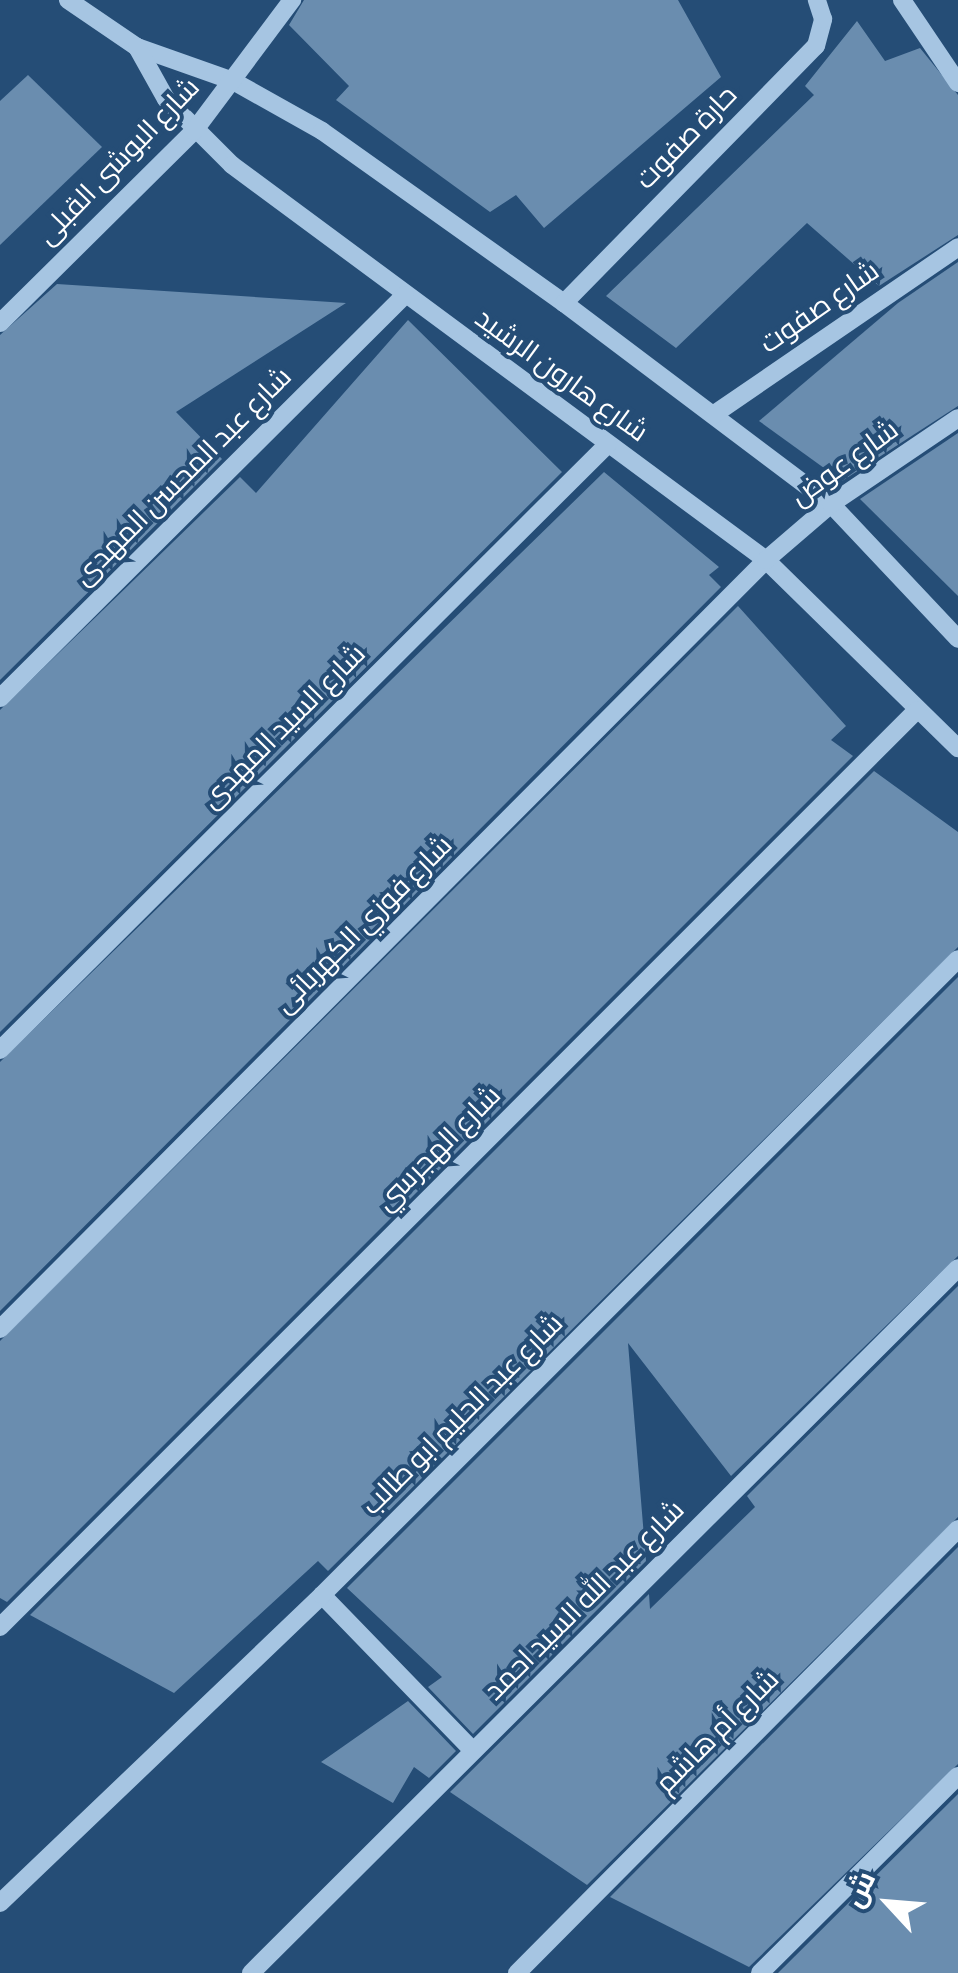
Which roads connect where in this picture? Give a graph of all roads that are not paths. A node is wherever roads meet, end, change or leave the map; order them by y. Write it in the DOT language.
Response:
graph roads {
  1 [pos="68,0"];
  2 [pos="292,0"];
  3 [pos="817,0"];
  4 [pos="902,0"];
  5 [pos="137,47"];
  6 [pos="233,81"];
  7 [pos="958,83"];
  8 [pos="194,131"];
  9 [pos="958,246"];
  10 [pos="405,295"];
  11 [pos="564,303"];
  12 [pos="0,323"];
  13 [pos="713,415"];
  14 [pos="958,418"];
  15 [pos="608,444"];
  16 [pos="831,504"];
  17 [pos="766,560"];
  18 [pos="958,639"];
  19 [pos="0,698"];
  20 [pos="917,710"];
  21 [pos="958,748"];
  22 [pos="958,958"];
  23 [pos="0,1050"];
  24 [pos="958,1268"];
  25 [pos="0,1329"];
  26 [pos="958,1529"];
  27 [pos="322,1595"];
  28 [pos="0,1627"];
  29 [pos="473,1751"];
  30 [pos="958,1776"];
  31 [pos="0,1903"];
  32 [pos="251,1973"];
  33 [pos="517,1973"];
  34 [pos="760,1973"];
  1 -- 5 [label="street, شارع هارون الرشيد"];
  2 -- 6 [label="street, شارع البوشى القبلى"];
  3 -- 11 [label="street, حارة صفوت"];
  4 -- 7 [label="street"];
  5 -- 6 [label="street, شارع هارون الرشيد"];
  5 -- 8 [label="street, شارع هارون الرشيد"];
  6 -- 8 [label="street, شارع البوشى القبلى"];
  6 -- 11 [label="street, شارع هارون الرشيد"];
  8 -- 10 [label="street, شارع هارون الرشيد"];
  8 -- 12 [label="street, شارع البوشى القبلى"];
  9 -- 13 [label="street, شارع صفوت"];
  10 -- 15 [label="street, شارع هارون الرشيد"];
  10 -- 19 [label="street, شارع عبد المحسن المهدى"];
  11 -- 13 [label="street, شارع هارون الرشيد"];
  13 -- 16 [label="street, شارع هارون الرشيد"];
  14 -- 16 [label="street, شارع عوض"];
  15 -- 17 [label="street, شارع هارون الرشيد"];
  15 -- 23 [label="street, شارع السيد المهدى"];
  16 -- 17 [label="street, شارع عوض"];
  16 -- 18 [label="street, شارع هارون الرشيد"];
  17 -- 20 [label="street, شارع هارون الرشيد"];
  17 -- 25 [label="street, شارع فوزي الكهربائى"];
  20 -- 21 [label="street, شارع هارون الرشيد"];
  20 -- 28 [label="street, شارع الهجرسي"];
  22 -- 27 [label="street, شارع عبد الحليم ابو طالب"];
  24 -- 29 [label="street, شارع عبد الله السيد احمد"];
  26 -- 33 [label="street, شارع أم هاشم"];
  27 -- 29 [label="street"];
  27 -- 31 [label="street, شارع عبد الحليم ابو طالب"];
  29 -- 32 [label="street, شارع عبد الله السيد احمد"];
  30 -- 34 [label="street"];
}
